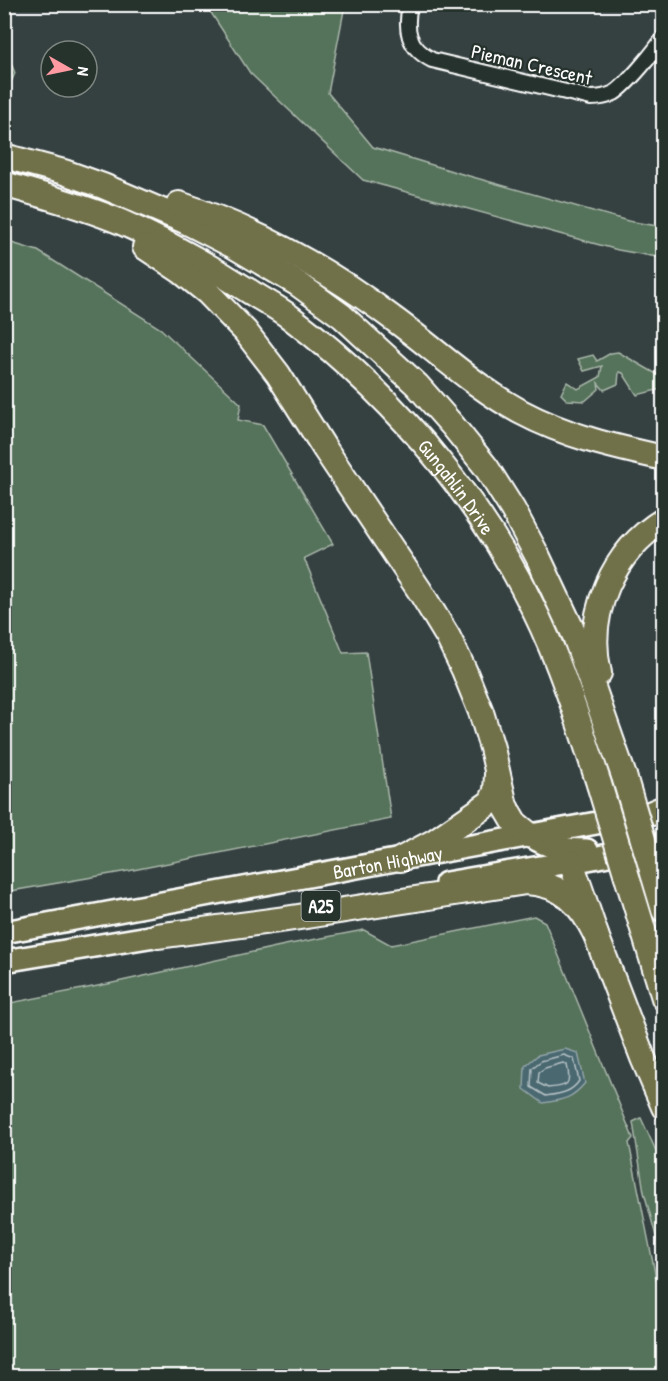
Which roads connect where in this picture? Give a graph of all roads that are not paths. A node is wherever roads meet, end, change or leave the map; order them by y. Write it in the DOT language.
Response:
graph roads {
  1 [pos="410,4"];
  2 [pos="663,37"];
  3 [pos="4,156"];
  4 [pos="64,172"];
  5 [pos="4,184"];
  6 [pos="43,196"];
  7 [pos="663,458"];
  8 [pos="663,520"];
  9 [pos="496,768"];
  10 [pos="624,776"];
  11 [pos="660,811"];
  12 [pos="591,824"];
  13 [pos="531,836"];
  14 [pos="663,844"];
  15 [pos="571,856"];
  16 [pos="401,859"];
  17 [pos="663,910"];
  18 [pos="4,932"];
  19 [pos="596,935"];
  20 [pos="157,936"];
  21 [pos="4,961"];
  22 [pos="663,998"];
  23 [pos="663,1107"];
  1 -- 2 [label="street, Pieman Crescent"];
  3 -- 4 [label="highway, Gungahlin Drive"];
  4 -- 7 [label="highway"];
  4 -- 10 [label="highway, Gungahlin Drive"];
  5 -- 6 [label="highway, Gungahlin Drive"];
  6 -- 9 [label="highway"];
  6 -- 22 [label="highway, Gungahlin Drive, bridge"];
  8 -- 10 [label="highway"];
  9 -- 13 [label="highway"];
  9 -- 16 [label="highway"];
  10 -- 17 [label="highway, Gungahlin Drive, bridge"];
  11 -- 12 [label="highway, Barton Highway / A25"];
  12 -- 13 [label="highway, Barton Highway / A25"];
  12 -- 15 [label="highway"];
  13 -- 15 [label="highway"];
  13 -- 16 [label="highway, Barton Highway / A25"];
  14 -- 15 [label="highway, Barton Highway / A25"];
  15 -- 19 [label="highway"];
  15 -- 20 [label="highway, Barton Highway / A25"];
  16 -- 18 [label="highway, Barton Highway / A25"];
  19 -- 20 [label="highway"];
  19 -- 23 [label="highway"];
  20 -- 21 [label="highway, Barton Highway / A25"];
}
